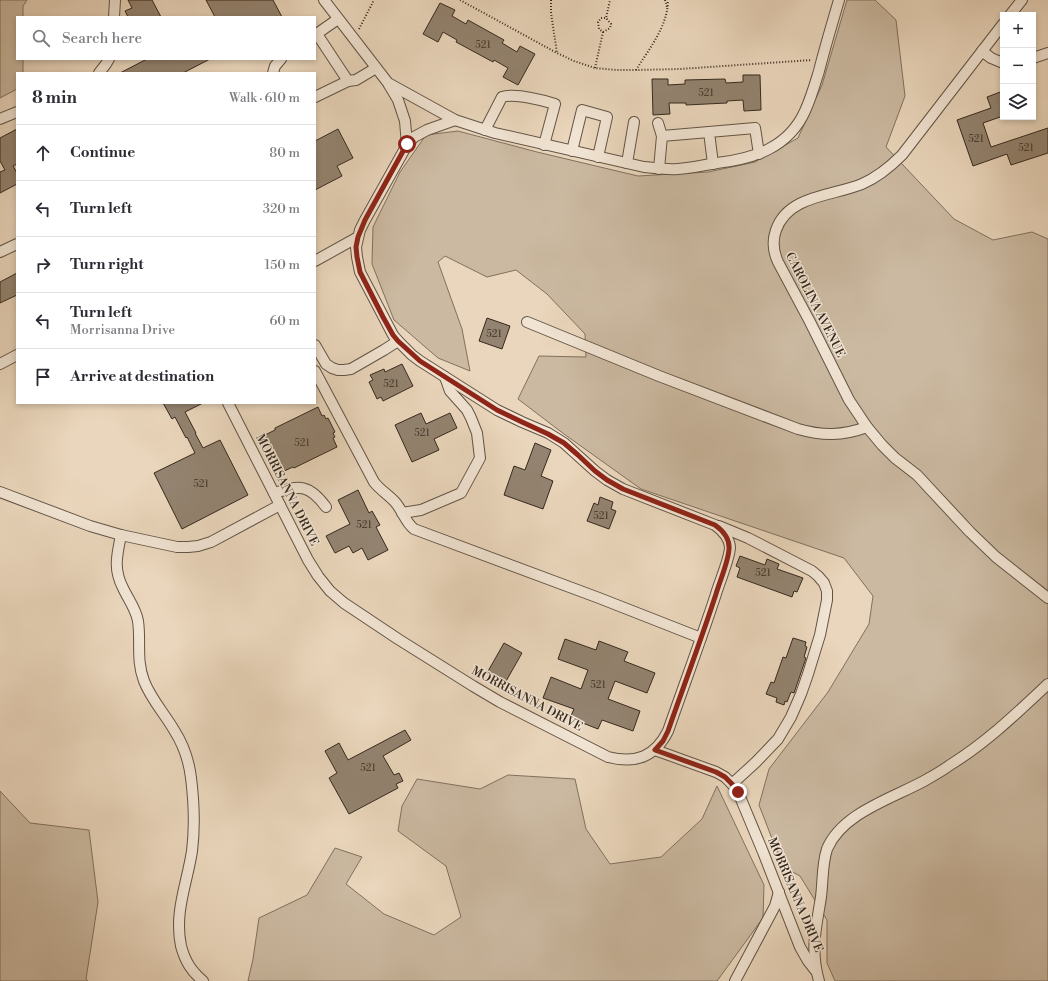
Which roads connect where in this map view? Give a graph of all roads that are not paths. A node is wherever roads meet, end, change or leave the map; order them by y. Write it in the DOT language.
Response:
graph roads {
  1 [pos="114,0"];
  2 [pos="324,0"];
  3 [pos="839,0"];
  4 [pos="1022,0"];
  5 [pos="1012,12"];
  6 [pos="114,16"];
  7 [pos="338,19"];
  8 [pos="1000,28"];
  9 [pos="316,35"];
  10 [pos="982,51"];
  11 [pos="1048,53"];
  12 [pos="1036,57"];
  13 [pos="280,60"];
  14 [pos="1000,61"];
  15 [pos="109,65"];
  16 [pos="376,68"];
  17 [pos="99,72"];
  18 [pos="273,72"];
  19 [pos="348,81"];
  20 [pos="388,83"];
  21 [pos="316,97"];
  22 [pos="16,112"];
  23 [pos="0,119"];
  24 [pos="455,120"];
  25 [pos="634,122"];
  26 [pos="658,123"];
  27 [pos="485,130"];
  28 [pos="709,132"];
  29 [pos="662,136"];
  30 [pos="407,144"];
  31 [pos="544,145"];
  32 [pos="572,151"];
  33 [pos="759,154"];
  34 [pos="598,157"];
  35 [pos="627,163"];
  36 [pos="713,164"];
  37 [pos="659,169"];
  38 [pos="358,237"];
  39 [pos="16,244"];
  40 [pos="0,252"];
  41 [pos="316,259"];
  42 [pos="527,322"];
  43 [pos="398,341"];
  44 [pos="316,347"];
  45 [pos="16,356"];
  46 [pos="0,364"];
  47 [pos="316,373"];
  48 [pos="445,377"];
  49 [pos="229,404"];
  50 [pos="867,427"];
  51 [pos="0,492"];
  52 [pos="274,493"];
  53 [pos="280,505"];
  54 [pos="326,507"];
  55 [pos="402,513"];
  56 [pos="715,525"];
  57 [pos="121,535"];
  58 [pos="1048,598"];
  59 [pos="701,638"];
  60 [pos="1048,684"];
  61 [pos="655,750"];
  62 [pos="732,784"];
  63 [pos="779,892"];
  64 [pos="818,976"];
  65 [pos="203,981"];
  66 [pos="735,981"];
  1 -- 6 [label="street"];
  2 -- 7 [label="street"];
  3 -- 33 [label="street"];
  4 -- 5 [label="street"];
  7 -- 9 [label="street"];
  7 -- 16 [label="street"];
  8 -- 10 [label="street, CAROLINA AVENUE"];
  9 -- 19 [label="street"];
  10 -- 14 [label="street"];
  10 -- 50 [label="street, CAROLINA AVENUE"];
  11 -- 12 [label="street"];
  13 -- 18 [label="street"];
  15 -- 17 [label="street"];
  16 -- 19 [label="street"];
  16 -- 20 [label="street"];
  19 -- 21 [label="street"];
  20 -- 24 [label="street"];
  20 -- 30 [label="street"];
  22 -- 23 [label="street"];
  24 -- 27 [label="street"];
  24 -- 30 [label="street"];
  25 -- 35 [label="street"];
  26 -- 29 [label="street"];
  27 -- 31 [label="street"];
  27 -- 31 [label="street"];
  28 -- 29 [label="street"];
  28 -- 33 [label="street"];
  28 -- 36 [label="street"];
  29 -- 37 [label="street"];
  30 -- 38 [label="street"];
  31 -- 32 [label="street"];
  32 -- 34 [label="street"];
  32 -- 34 [label="street"];
  33 -- 36 [label="street"];
  34 -- 35 [label="street"];
  35 -- 37 [label="street"];
  36 -- 37 [label="street"];
  38 -- 41 [label="street"];
  38 -- 43 [label="street"];
  39 -- 40 [label="street"];
  42 -- 50 [label="street"];
  43 -- 44 [label="street"];
  43 -- 48 [label="street"];
  45 -- 46 [label="street"];
  47 -- 55 [label="street"];
  48 -- 55 [label="street"];
  48 -- 56 [label="street"];
  49 -- 52 [label="street, MORRISANNA DRIVE"];
  50 -- 58 [label="street, CAROLINA AVENUE"];
  51 -- 57 [label="street"];
  52 -- 53 [label="street, MORRISANNA DRIVE"];
  52 -- 54 [label="street"];
  53 -- 57 [label="street"];
  53 -- 61 [label="street, MORRISANNA DRIVE"];
  55 -- 59 [label="street"];
  56 -- 59 [label="street"];
  56 -- 62 [label="street"];
  57 -- 65 [label="street"];
  59 -- 61 [label="street"];
  60 -- 64 [label="street"];
  61 -- 62 [label="street, MORRISANNA DRIVE"];
  62 -- 63 [label="street, MORRISANNA DRIVE"];
  63 -- 64 [label="street, MORRISANNA DRIVE"];
  63 -- 66 [label="street"];
}
